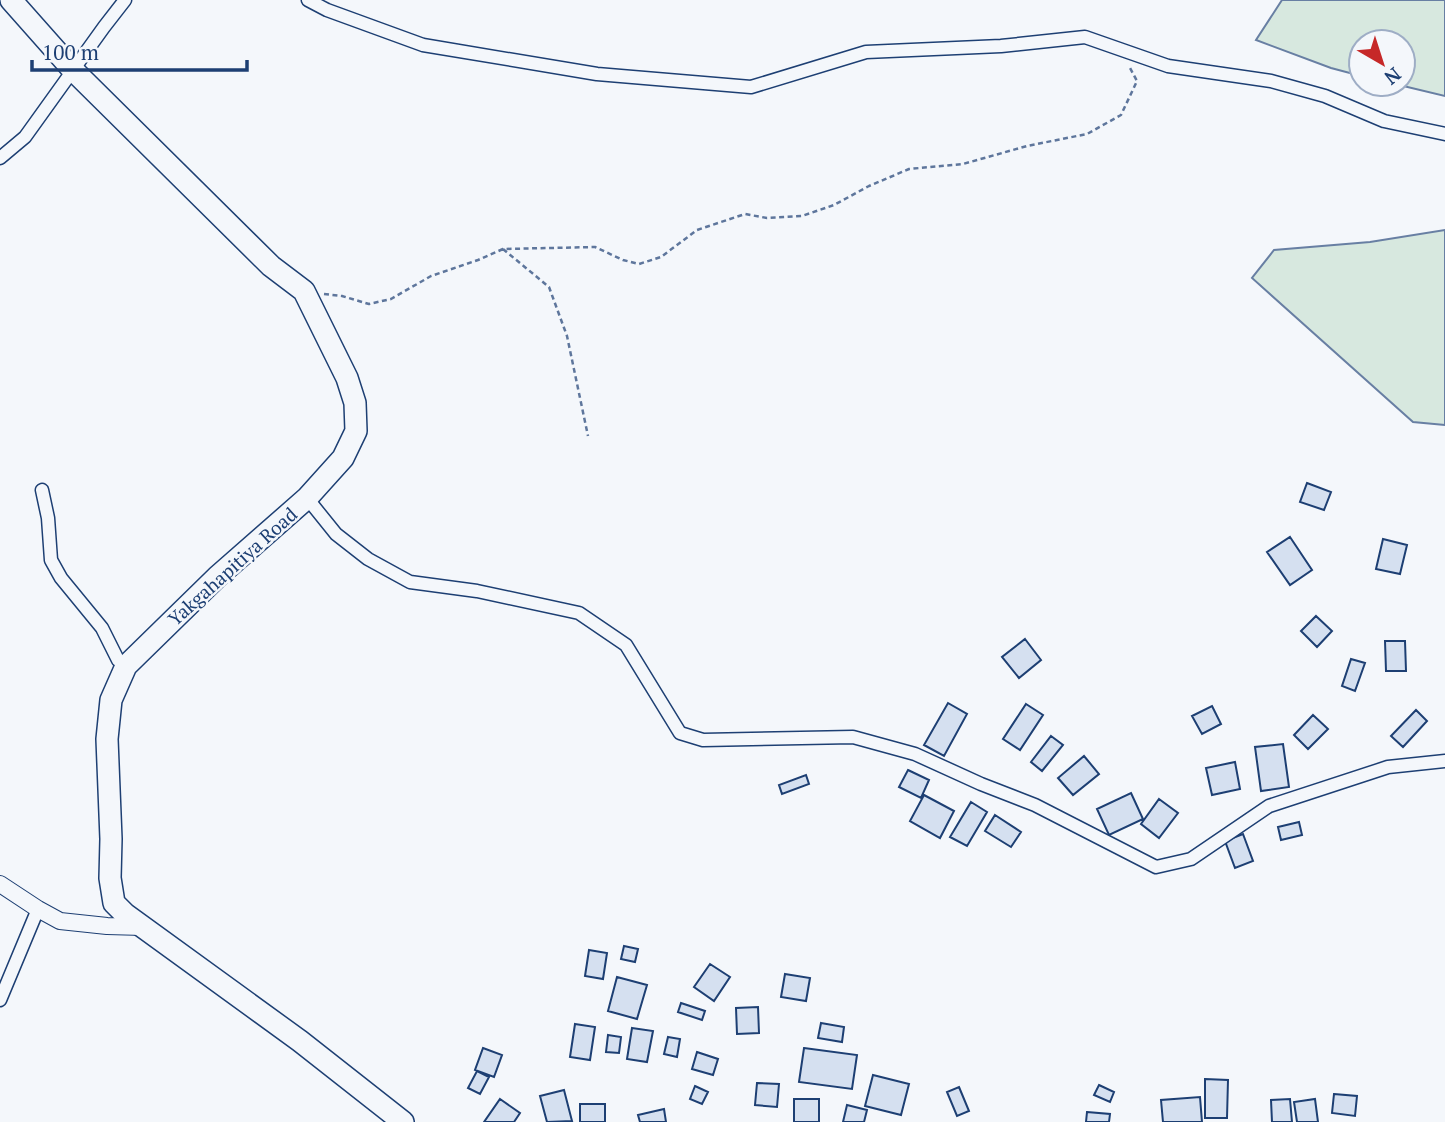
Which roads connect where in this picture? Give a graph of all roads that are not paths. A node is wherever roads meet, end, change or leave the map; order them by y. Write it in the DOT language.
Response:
graph roads {
  1 [pos="11,0"];
  2 [pos="125,0"];
  3 [pos="308,0"];
  4 [pos="73,70"];
  5 [pos="1445,134"];
  6 [pos="0,158"];
  7 [pos="41,490"];
  8 [pos="307,498"];
  9 [pos="126,666"];
  10 [pos="1445,761"];
  11 [pos="0,884"];
  12 [pos="114,903"];
  13 [pos="38,909"];
  14 [pos="99,925"];
  15 [pos="143,927"];
  16 [pos="0,1000"];
  17 [pos="403,1122"];
  1 -- 4 [label="main road, Yakgahapitiya Road"];
  2 -- 4 [label="street"];
  3 -- 5 [label="street"];
  4 -- 6 [label="street"];
  4 -- 8 [label="main road, Yakgahapitiya Road"];
  7 -- 9 [label="street"];
  8 -- 9 [label="main road, Yakgahapitiya Road"];
  8 -- 10 [label="street"];
  9 -- 12 [label="main road, Yakgahapitiya Road"];
  11 -- 13 [label="street"];
  12 -- 14 [label="street"];
  12 -- 15 [label="main road"];
  13 -- 14 [label="street"];
  13 -- 16 [label="street"];
  14 -- 15 [label="street"];
  15 -- 17 [label="main road"];
}
